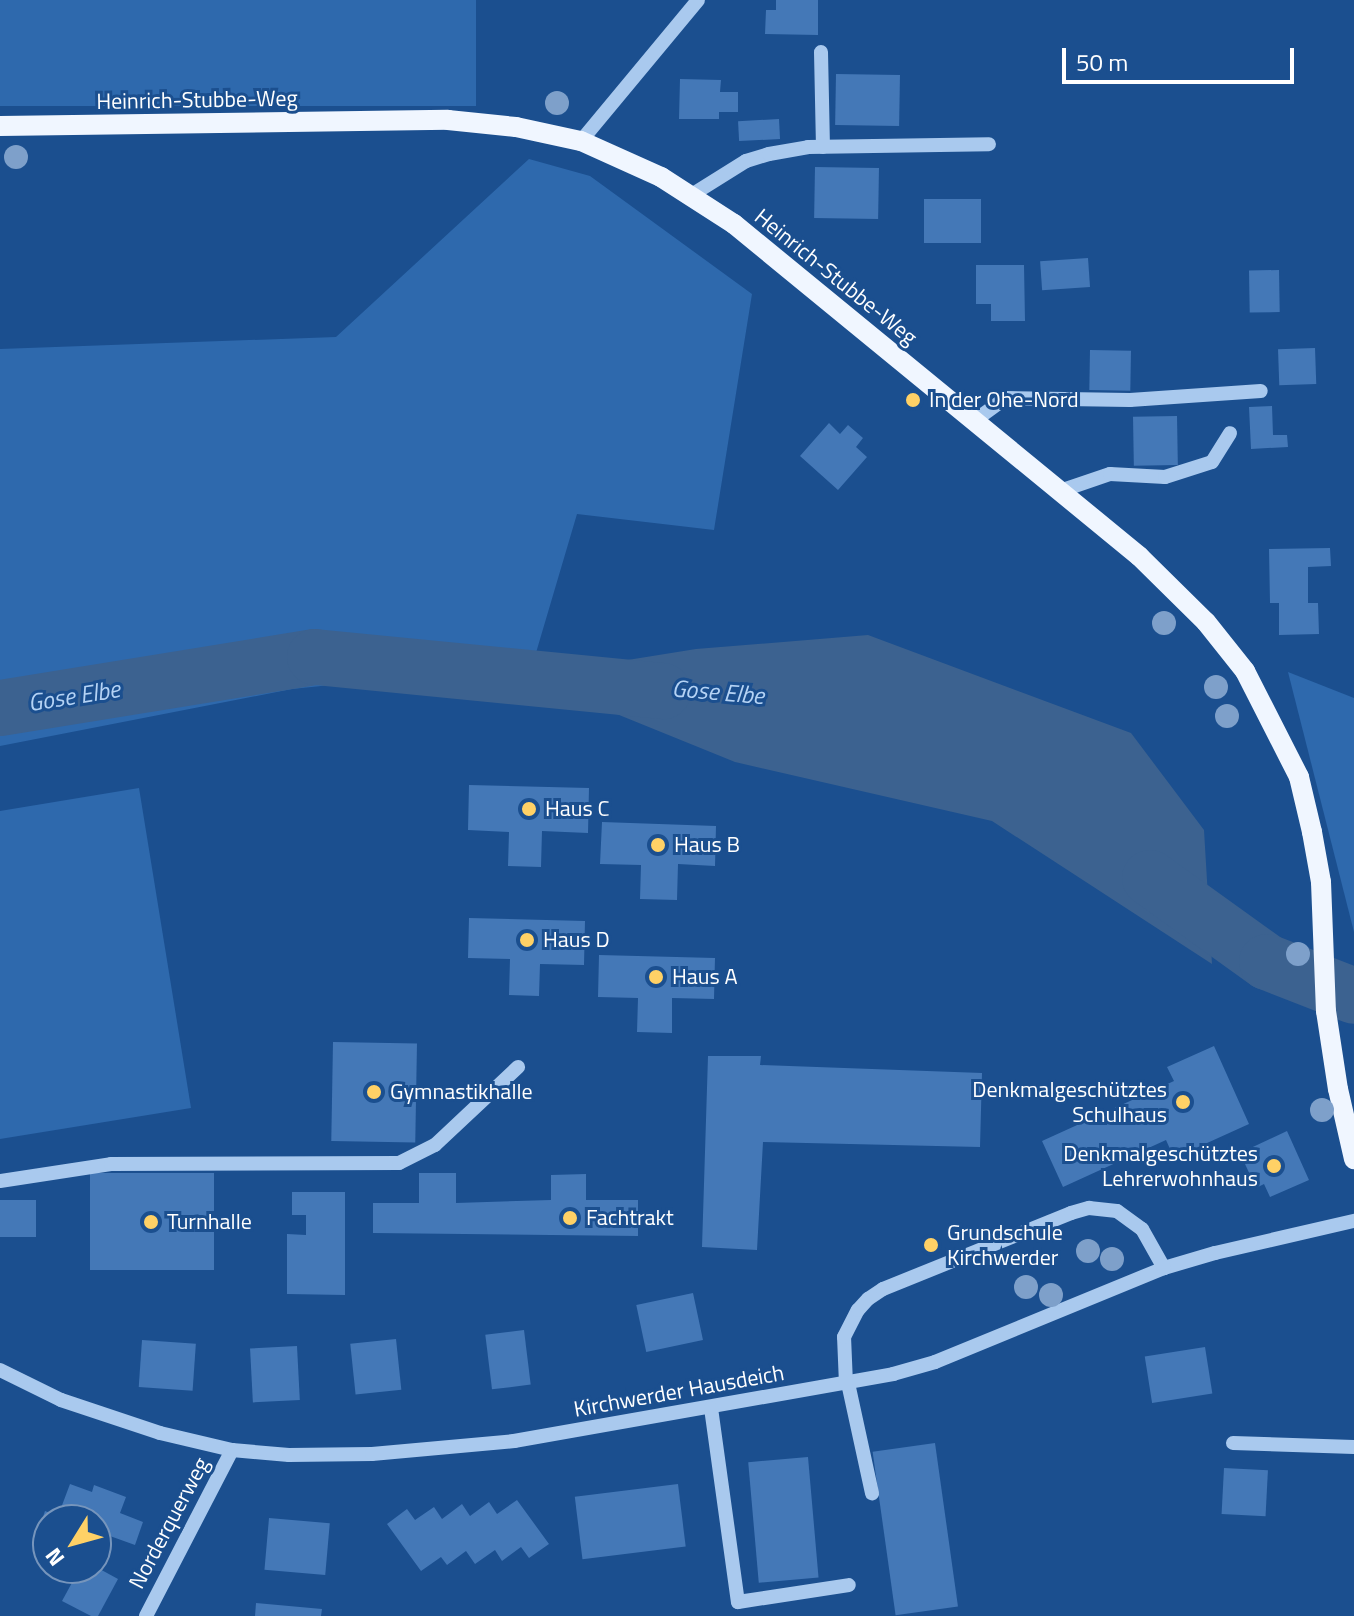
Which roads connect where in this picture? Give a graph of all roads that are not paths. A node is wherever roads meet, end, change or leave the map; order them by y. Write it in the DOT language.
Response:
graph roads {
  1 [pos="698,0"];
  2 [pos="821,52"];
  3 [pos="0,126"];
  4 [pos="581,141"];
  5 [pos="989,144"];
  6 [pos="823,147"];
  7 [pos="690,196"];
  8 [pos="1261,391"];
  9 [pos="974,421"];
  10 [pos="1230,433"];
  11 [pos="1060,491"];
  12 [pos="518,1067"];
  13 [pos="1354,1159"];
  14 [pos="0,1181"];
  15 [pos="1354,1221"];
  16 [pos="1164,1268"];
  17 [pos="0,1370"];
  18 [pos="847,1383"];
  19 [pos="711,1408"];
  20 [pos="1233,1443"];
  21 [pos="1354,1447"];
  22 [pos="232,1450"];
  23 [pos="872,1493"];
  24 [pos="849,1585"];
  25 [pos="146,1616"];
  1 -- 4 [label="street"];
  2 -- 6 [label="street"];
  3 -- 4 [label="main road, Heinrich-Stubbe-Weg"];
  4 -- 7 [label="main road, Heinrich-Stubbe-Weg"];
  5 -- 6 [label="street"];
  6 -- 7 [label="street"];
  7 -- 9 [label="main road, Heinrich-Stubbe-Weg"];
  8 -- 9 [label="street"];
  9 -- 11 [label="main road, Heinrich-Stubbe-Weg"];
  10 -- 11 [label="street"];
  11 -- 13 [label="main road, Heinrich-Stubbe-Weg"];
  12 -- 14 [label="street"];
  15 -- 16 [label="street, Kirchwerder Hausdeich"];
  16 -- 18 [label="street, Kirchwerder Hausdeich"];
  16 -- 18 [label="street"];
  17 -- 22 [label="street, Kirchwerder Hausdeich"];
  18 -- 19 [label="street, Kirchwerder Hausdeich"];
  18 -- 23 [label="street"];
  19 -- 22 [label="street, Kirchwerder Hausdeich"];
  19 -- 24 [label="street"];
  20 -- 21 [label="street"];
  22 -- 25 [label="street, Norderquerweg"];
}
